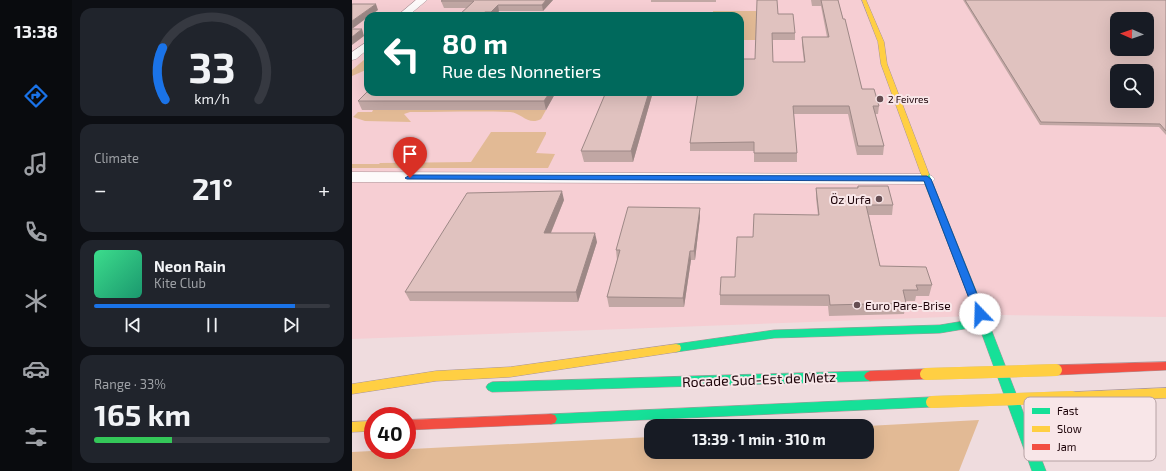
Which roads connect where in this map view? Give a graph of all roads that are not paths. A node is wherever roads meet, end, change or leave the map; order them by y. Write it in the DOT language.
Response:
graph roads {
  1 [pos="422,0"];
  2 [pos="864,0"];
  3 [pos="407,12"];
  4 [pos="364,47"];
  5 [pos="352,57"];
  6 [pos="352,178"];
  7 [pos="927,179"];
  8 [pos="984,325"];
  9 [pos="1166,366"];
  10 [pos="483,388"];
  11 [pos="352,390"];
  12 [pos="406,390"];
  13 [pos="1166,393"];
  14 [pos="1072,397"];
  15 [pos="1024,399"];
  16 [pos="416,425"];
  17 [pos="364,426"];
  18 [pos="352,427"];
  19 [pos="1024,431"];
  20 [pos="1035,461"];
  21 [pos="1039,471"];
  1 -- 3 [label="street"];
  2 -- 7 [label="main road"];
  4 -- 5 [label="street"];
  6 -- 7 [label="street"];
  7 -- 8 [label="main road"];
  8 -- 11 [label="main road"];
  8 -- 19 [label="main road"];
  9 -- 10 [label="main road, Rocade Sud-Est de Metz, bridge"];
  11 -- 12 [label="main road"];
  13 -- 14 [label="main road, bridge"];
  15 -- 16 [label="main road, bridge"];
  17 -- 18 [label="main road"];
  20 -- 21 [label="main road"];
}
